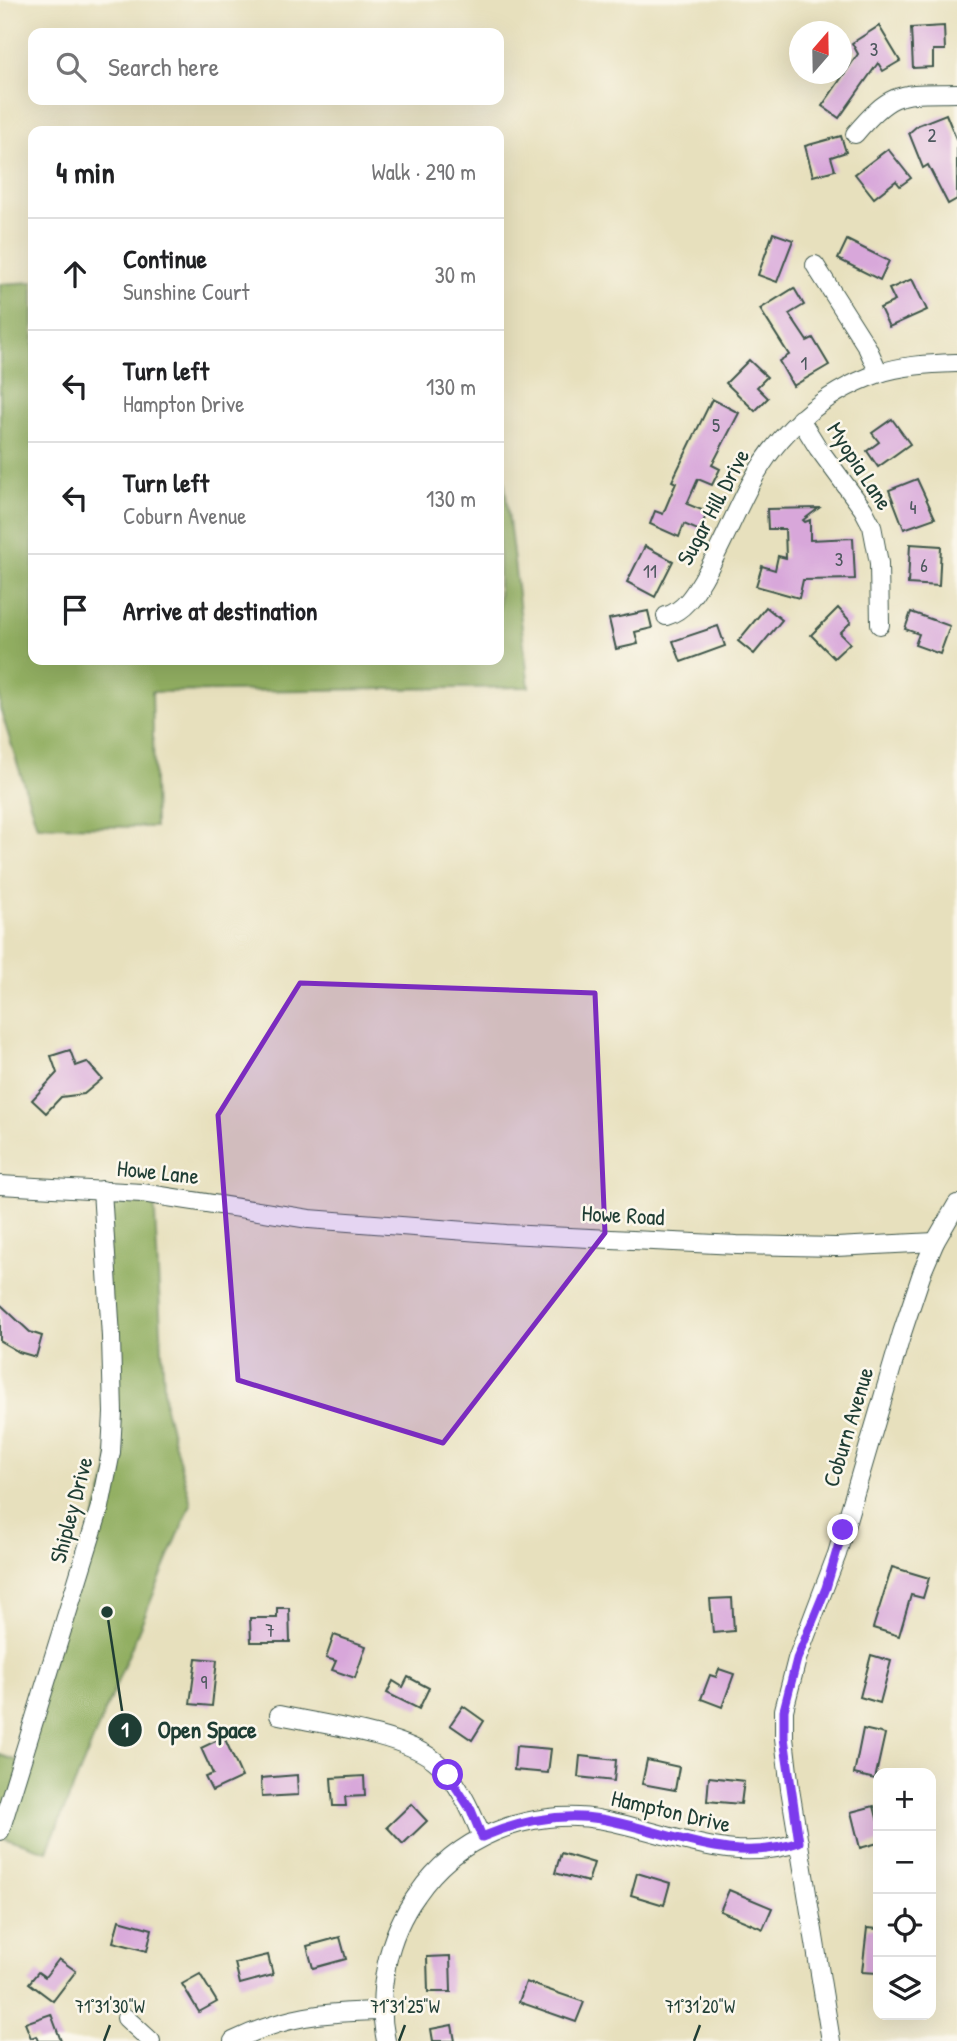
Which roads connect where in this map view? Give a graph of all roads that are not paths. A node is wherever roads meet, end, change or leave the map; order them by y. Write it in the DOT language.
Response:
graph roads {
  1 [pos="957,93"];
  2 [pos="855,134"];
  3 [pos="815,265"];
  4 [pos="957,363"];
  5 [pos="878,373"];
  6 [pos="800,419"];
  7 [pos="666,616"];
  8 [pos="880,625"];
  9 [pos="0,1185"];
  10 [pos="102,1191"];
  11 [pos="957,1204"];
  12 [pos="309,1219"];
  13 [pos="935,1242"];
  14 [pos="279,1716"];
  15 [pos="0,1831"];
  16 [pos="482,1837"];
  17 [pos="799,1842"];
  18 [pos="381,2011"];
  19 [pos="126,2018"];
  20 [pos="151,2041"];
  21 [pos="233,2041"];
  22 [pos="386,2041"];
  23 [pos="831,2041"];
  1 -- 2 [label="street"];
  3 -- 5 [label="street"];
  4 -- 5 [label="street, Sugar Hill Drive"];
  5 -- 6 [label="street, Sugar Hill Drive"];
  6 -- 7 [label="street, Sugar Hill Drive"];
  6 -- 8 [label="street, Myopia Lane"];
  9 -- 10 [label="street, Howe Lane"];
  10 -- 12 [label="street, Howe Lane"];
  10 -- 15 [label="street, Shipley Drive"];
  11 -- 13 [label="street, Coburn Avenue"];
  12 -- 13 [label="street, Howe Road"];
  13 -- 17 [label="street, Coburn Avenue"];
  14 -- 16 [label="street"];
  16 -- 17 [label="street, Hampton Drive"];
  16 -- 18 [label="street, Hampton Drive"];
  17 -- 23 [label="street, Coburn Avenue"];
  18 -- 21 [label="street"];
  18 -- 22 [label="street, Hampton Drive"];
  19 -- 20 [label="street"];
}
